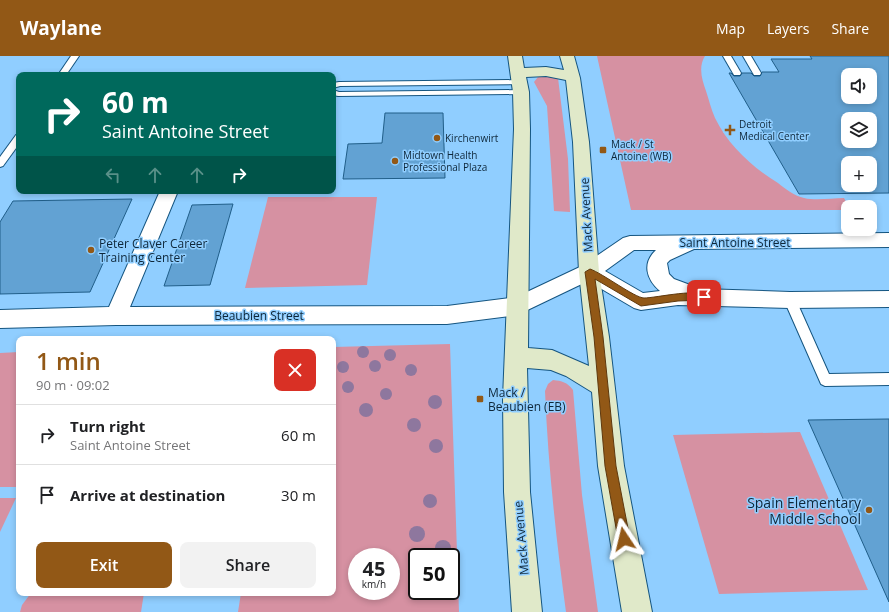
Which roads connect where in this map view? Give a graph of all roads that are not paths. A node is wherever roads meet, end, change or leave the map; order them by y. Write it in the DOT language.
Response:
graph roads {
  1 [pos="75,56"];
  2 [pos="515,56"];
  3 [pos="567,56"];
  4 [pos="727,56"];
  5 [pos="747,56"];
  6 [pos="64,72"];
  7 [pos="737,73"];
  8 [pos="757,73"];
  9 [pos="573,78"];
  10 [pos="520,82"];
  11 [pos="387,84"];
  12 [pos="336,85"];
  13 [pos="336,93"];
  14 [pos="386,93"];
  15 [pos="16,141"];
  16 [pos="0,164"];
  17 [pos="168,194"];
  18 [pos="889,240"];
  19 [pos="693,243"];
  20 [pos="590,272"];
  21 [pos="704,297"];
  22 [pos="889,299"];
  23 [pos="790,300"];
  24 [pos="517,306"];
  25 [pos="116,316"];
  26 [pos="0,319"];
  27 [pos="516,357"];
  28 [pos="889,379"];
  29 [pos="603,386"];
  30 [pos="527,612"];
  31 [pos="637,612"];
  1 -- 6 [label="lane"];
  2 -- 10 [label="main road, Mack Avenue"];
  3 -- 9 [label="main road, Mack Avenue"];
  4 -- 7 [label="lane"];
  5 -- 8 [label="lane"];
  9 -- 10 [label="main road"];
  9 -- 20 [label="main road, Mack Avenue"];
  10 -- 11 [label="lane"];
  10 -- 14 [label="lane"];
  10 -- 24 [label="main road, Mack Avenue"];
  11 -- 12 [label="lane"];
  11 -- 14 [label="lane"];
  13 -- 14 [label="lane"];
  15 -- 16 [label="lane"];
  17 -- 25 [label="street"];
  18 -- 19 [label="street, Saint Antoine Street"];
  19 -- 20 [label="street, Saint Antoine Street"];
  19 -- 21 [label="street"];
  20 -- 21 [label="street"];
  20 -- 24 [label="street, Saint Antoine Street"];
  20 -- 29 [label="main road, Mack Avenue"];
  21 -- 23 [label="street"];
  22 -- 23 [label="street"];
  23 -- 28 [label="lane"];
  24 -- 25 [label="street, Beaubien Street"];
  24 -- 27 [label="main road, Mack Avenue"];
  25 -- 26 [label="street, Beaubien Street"];
  27 -- 29 [label="main road"];
  27 -- 30 [label="main road, Mack Avenue"];
  29 -- 31 [label="main road, Mack Avenue"];
}
